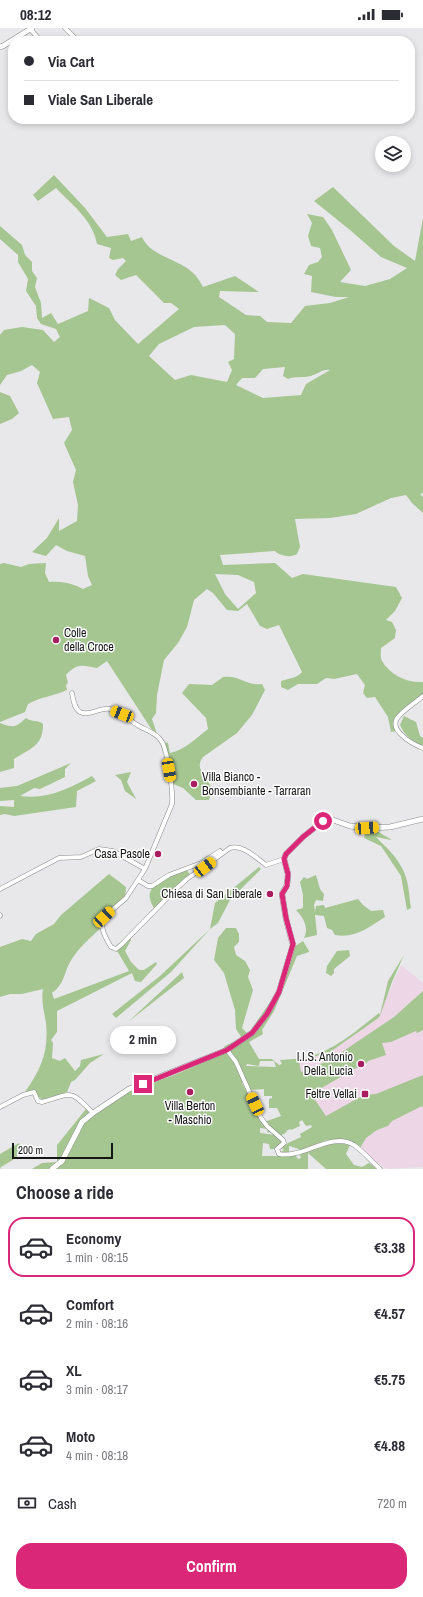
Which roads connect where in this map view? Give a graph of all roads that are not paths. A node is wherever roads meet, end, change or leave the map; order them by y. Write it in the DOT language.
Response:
graph roads {
  1 [pos="65,28"];
  2 [pos="31,29"];
  3 [pos="19,36"];
  4 [pos="73,36"];
  5 [pos="72,693"];
  6 [pos="423,696"];
  7 [pos="423,748"];
  8 [pos="423,819"];
  9 [pos="236,846"];
  10 [pos="284,859"];
  11 [pos="145,869"];
  12 [pos="138,880"];
  13 [pos="0,889"];
  14 [pos="227,1050"];
  15 [pos="0,1107"];
  16 [pos="93,1112"];
  17 [pos="52,1169"];
  18 [pos="380,1169"];
  1 -- 4 [label="street"];
  2 -- 3 [label="street"];
  5 -- 11 [label="street"];
  6 -- 7 [label="street"];
  8 -- 10 [label="street"];
  9 -- 10 [label="street"];
  9 -- 12 [label="street"];
  9 -- 12 [label="street"];
  10 -- 14 [label="street"];
  11 -- 12 [label="street"];
  11 -- 13 [label="street"];
  14 -- 16 [label="street"];
  14 -- 18 [label="street"];
  15 -- 16 [label="street"];
  16 -- 17 [label="street"];
}
